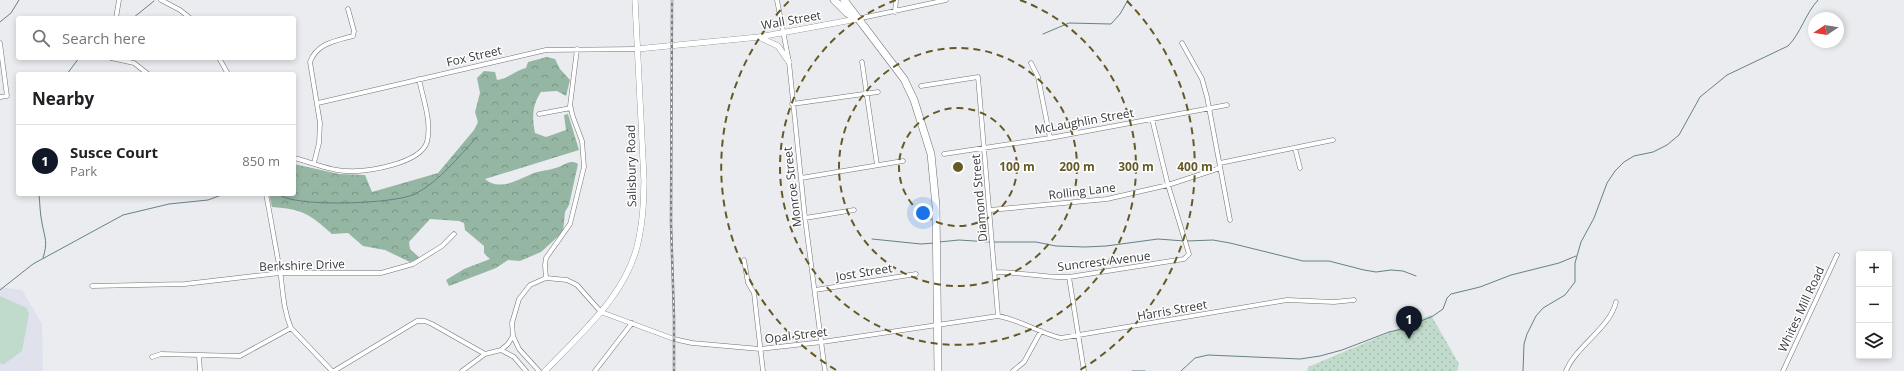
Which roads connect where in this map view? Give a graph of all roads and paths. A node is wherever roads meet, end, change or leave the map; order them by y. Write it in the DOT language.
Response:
graph roads {
  1 [pos="119,0"];
  2 [pos="161,0"];
  3 [pos="635,0"];
  4 [pos="777,0"];
  5 [pos="834,0"];
  6 [pos="844,0"];
  7 [pos="896,0"];
  8 [pos="946,0"];
  9 [pos="348,9"];
  10 [pos="895,12"];
  11 [pos="116,16"];
  12 [pos="188,16"];
  13 [pos="857,19"];
  14 [pos="784,33"];
  15 [pos="759,37"];
  16 [pos="0,43"];
  17 [pos="1182,43"];
  18 [pos="637,48"];
  19 [pos="577,49"];
  20 [pos="120,60"];
  21 [pos="220,60"];
  22 [pos="789,62"];
  23 [pos="862,62"];
  24 [pos="1031,63"];
  25 [pos="145,72"];
  26 [pos="227,72"];
  27 [pos="419,79"];
  28 [pos="921,86"];
  29 [pos="878,92"];
  30 [pos="867,93"];
  31 [pos="0,97"];
  32 [pos="318,103"];
  33 [pos="792,104"];
  34 [pos="1227,105"];
  35 [pos="571,108"];
  36 [pos="1209,108"];
  37 [pos="539,114"];
  38 [pos="1152,119"];
  39 [pos="1050,138"];
  40 [pos="1333,140"];
  41 [pos="984,148"];
  42 [pos="1295,148"];
  43 [pos="944,154"];
  44 [pos="296,158"];
  45 [pos="903,161"];
  46 [pos="314,163"];
  47 [pos="877,165"];
  48 [pos="1220,165"];
  49 [pos="1300,168"];
  50 [pos="801,178"];
  51 [pos="1168,185"];
  52 [pos="266,196"];
  53 [pos="854,210"];
  54 [pos="990,210"];
  55 [pos="805,218"];
  56 [pos="1230,220"];
  57 [pos="454,234"];
  58 [pos="1837,255"];
  59 [pos="744,260"];
  60 [pos="995,272"];
  61 [pos="280,273"];
  62 [pos="916,274"];
  63 [pos="1069,277"];
  64 [pos="546,278"];
  65 [pos="92,286"];
  66 [pos="815,290"];
  67 [pos="1354,300"];
  68 [pos="1616,302"];
  69 [pos="601,312"];
  70 [pos="998,316"];
  71 [pos="632,323"];
  72 [pos="936,326"];
  73 [pos="292,328"];
  74 [pos="1041,331"];
  75 [pos="513,336"];
  76 [pos="1078,336"];
  77 [pos="822,342"];
  78 [pos="760,349"];
  79 [pos="501,350"];
  80 [pos="485,354"];
  81 [pos="199,356"];
  82 [pos="152,357"];
  83 [pos="200,371"];
  84 [pos="333,371"];
  85 [pos="462,371"];
  86 [pos="526,371"];
  87 [pos="539,371"];
  88 [pos="545,371"];
  89 [pos="595,371"];
  90 [pos="763,371"];
  91 [pos="825,371"];
  92 [pos="938,371"];
  93 [pos="1013,371"];
  94 [pos="1084,371"];
  95 [pos="1566,371"];
  96 [pos="1783,371"];
  1 -- 11 [label="street"];
  2 -- 12 [label="street"];
  3 -- 18 [label="street, Salisbury Road"];
  4 -- 14 [label="street, Monroe Street"];
  5 -- 13 [label="highway"];
  6 -- 13 [label="highway"];
  7 -- 10 [label="street"];
  8 -- 10 [label="street, Wall Street"];
  9 -- 32 [label="street"];
  10 -- 13 [label="street, Wall Street"];
  13 -- 14 [label="street, Wall Street"];
  13 -- 72 [label="highway"];
  14 -- 15 [label="street, Wall Street"];
  14 -- 22 [label="street, Monroe Street"];
  15 -- 18 [label="street, Wall Street"];
  15 -- 22 [label="street"];
  16 -- 31 [label="street"];
  17 -- 36 [label="street"];
  18 -- 19 [label="street, Fox Street"];
  18 -- 69 [label="street, Salisbury Road"];
  19 -- 27 [label="street, Fox Street"];
  19 -- 35 [label="street"];
  20 -- 25 [label="street"];
  21 -- 26 [label="street"];
  22 -- 33 [label="street, Monroe Street"];
  23 -- 30 [label="street"];
  24 -- 39 [label="street"];
  27 -- 32 [label="street, Fox Street"];
  27 -- 46 [label="street"];
  28 -- 41 [label="street, Diamond Street"];
  29 -- 30 [label="street"];
  30 -- 33 [label="street"];
  30 -- 47 [label="street"];
  32 -- 46 [label="street"];
  33 -- 50 [label="street, Monroe Street"];
  34 -- 36 [label="street, McLaughlin Street"];
  35 -- 37 [label="street"];
  35 -- 64 [label="street"];
  36 -- 38 [label="street, McLaughlin Street"];
  36 -- 48 [label="street"];
  38 -- 39 [label="street, McLaughlin Street"];
  38 -- 51 [label="street"];
  39 -- 41 [label="street, McLaughlin Street"];
  40 -- 42 [label="street, Rolling Lane"];
  41 -- 43 [label="street, McLaughlin Street"];
  41 -- 54 [label="street, Diamond Street"];
  42 -- 48 [label="street, Rolling Lane"];
  42 -- 49 [label="street"];
  44 -- 46 [label="street"];
  45 -- 47 [label="street"];
  47 -- 50 [label="street"];
  48 -- 51 [label="street, Rolling Lane"];
  48 -- 56 [label="street"];
  50 -- 55 [label="street, Monroe Street"];
  51 -- 54 [label="street, Rolling Lane"];
  51 -- 63 [label="street, Suncrest Avenue"];
  52 -- 61 [label="street"];
  53 -- 55 [label="street"];
  54 -- 60 [label="street, Diamond Street"];
  55 -- 66 [label="street, Monroe Street"];
  57 -- 61 [label="street, Berkshire Drive"];
  58 -- 96 [label="street, Whites Mill Road"];
  59 -- 78 [label="street"];
  60 -- 63 [label="street, Suncrest Avenue"];
  60 -- 70 [label="street, Diamond Street"];
  61 -- 65 [label="street, Berkshire Drive"];
  61 -- 73 [label="street"];
  62 -- 66 [label="street, Jost Street"];
  63 -- 76 [label="street"];
  64 -- 69 [label="street"];
  64 -- 75 [label="street"];
  66 -- 77 [label="street, Monroe Street"];
  67 -- 76 [label="street, Harris Street"];
  68 -- 95 [label="street"];
  69 -- 71 [label="street, Opal Street"];
  69 -- 88 [label="street, Salisbury Road"];
  70 -- 72 [label="street, Opal Street"];
  70 -- 74 [label="street, Harris Street"];
  71 -- 78 [label="street, Opal Street"];
  71 -- 89 [label="street"];
  72 -- 77 [label="street, Opal Street"];
  72 -- 92 [label="highway"];
  73 -- 81 [label="street"];
  73 -- 84 [label="street"];
  74 -- 76 [label="street, Harris Street"];
  74 -- 93 [label="street"];
  75 -- 79 [label="street"];
  75 -- 87 [label="street"];
  76 -- 94 [label="street"];
  77 -- 78 [label="street, Opal Street"];
  77 -- 91 [label="street, Monroe Street"];
  78 -- 90 [label="street"];
  79 -- 80 [label="street"];
  79 -- 86 [label="street"];
  80 -- 84 [label="street"];
  80 -- 85 [label="street"];
  81 -- 82 [label="street"];
  81 -- 83 [label="street"];
}
